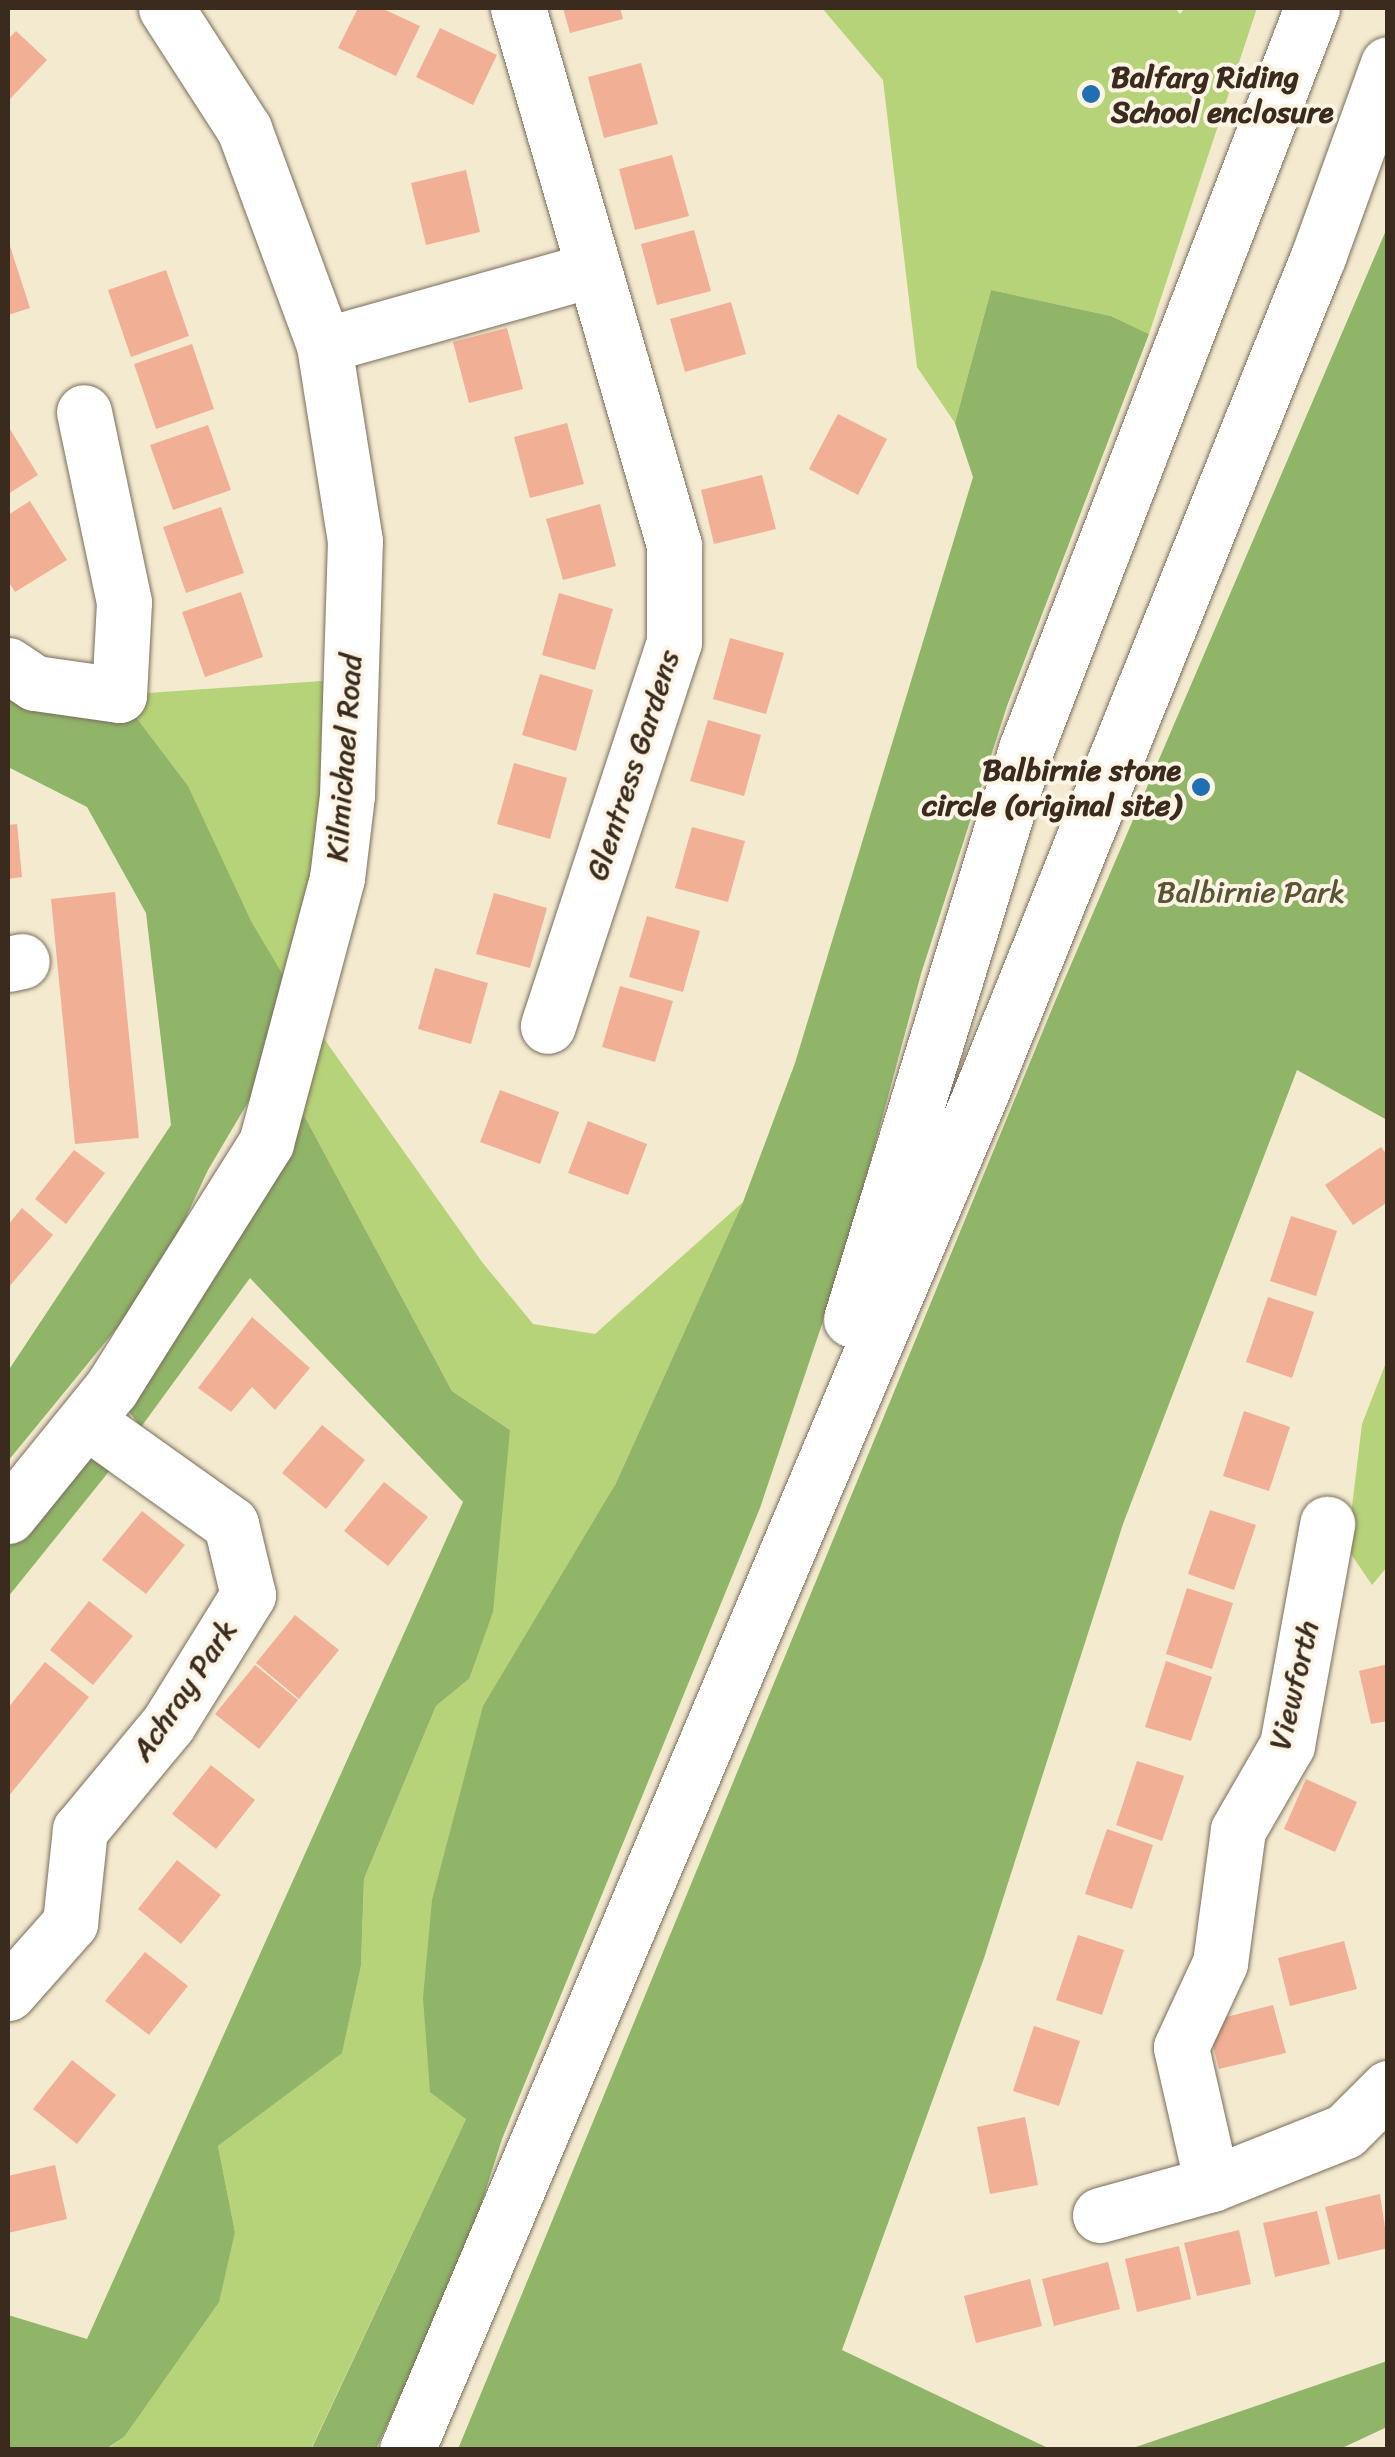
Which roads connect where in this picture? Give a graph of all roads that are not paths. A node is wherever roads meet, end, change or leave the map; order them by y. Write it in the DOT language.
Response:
graph roads {
  1 [pos="166,8"];
  2 [pos="518,8"];
  3 [pos="1312,8"];
  4 [pos="1388,64"];
  5 [pos="590,270"];
  6 [pos="324,346"];
  7 [pos="84,412"];
  8 [pos="8,665"];
  9 [pos="548,1026"];
  10 [pos="88,1422"];
  11 [pos="8,1516"];
  12 [pos="1327,1524"];
  13 [pos="777,1566"];
  14 [pos="8,1994"];
  15 [pos="1388,2088"];
  16 [pos="1212,2184"];
  17 [pos="1100,2215"];
  18 [pos="408,2450"];
  1 -- 6 [label="main road, Kilmichael Road"];
  2 -- 5 [label="main road, Glentress Gardens"];
  3 -- 13 [label="main road"];
  4 -- 13 [label="main road"];
  5 -- 6 [label="main road"];
  5 -- 9 [label="main road, Glentress Gardens"];
  6 -- 10 [label="main road, Kilmichael Road"];
  7 -- 8 [label="main road"];
  10 -- 11 [label="main road, Kilmichael Road"];
  10 -- 14 [label="main road, Achray Park"];
  12 -- 16 [label="main road, Viewforth"];
  13 -- 18 [label="main road"];
  15 -- 16 [label="main road"];
  16 -- 17 [label="main road"];
}
